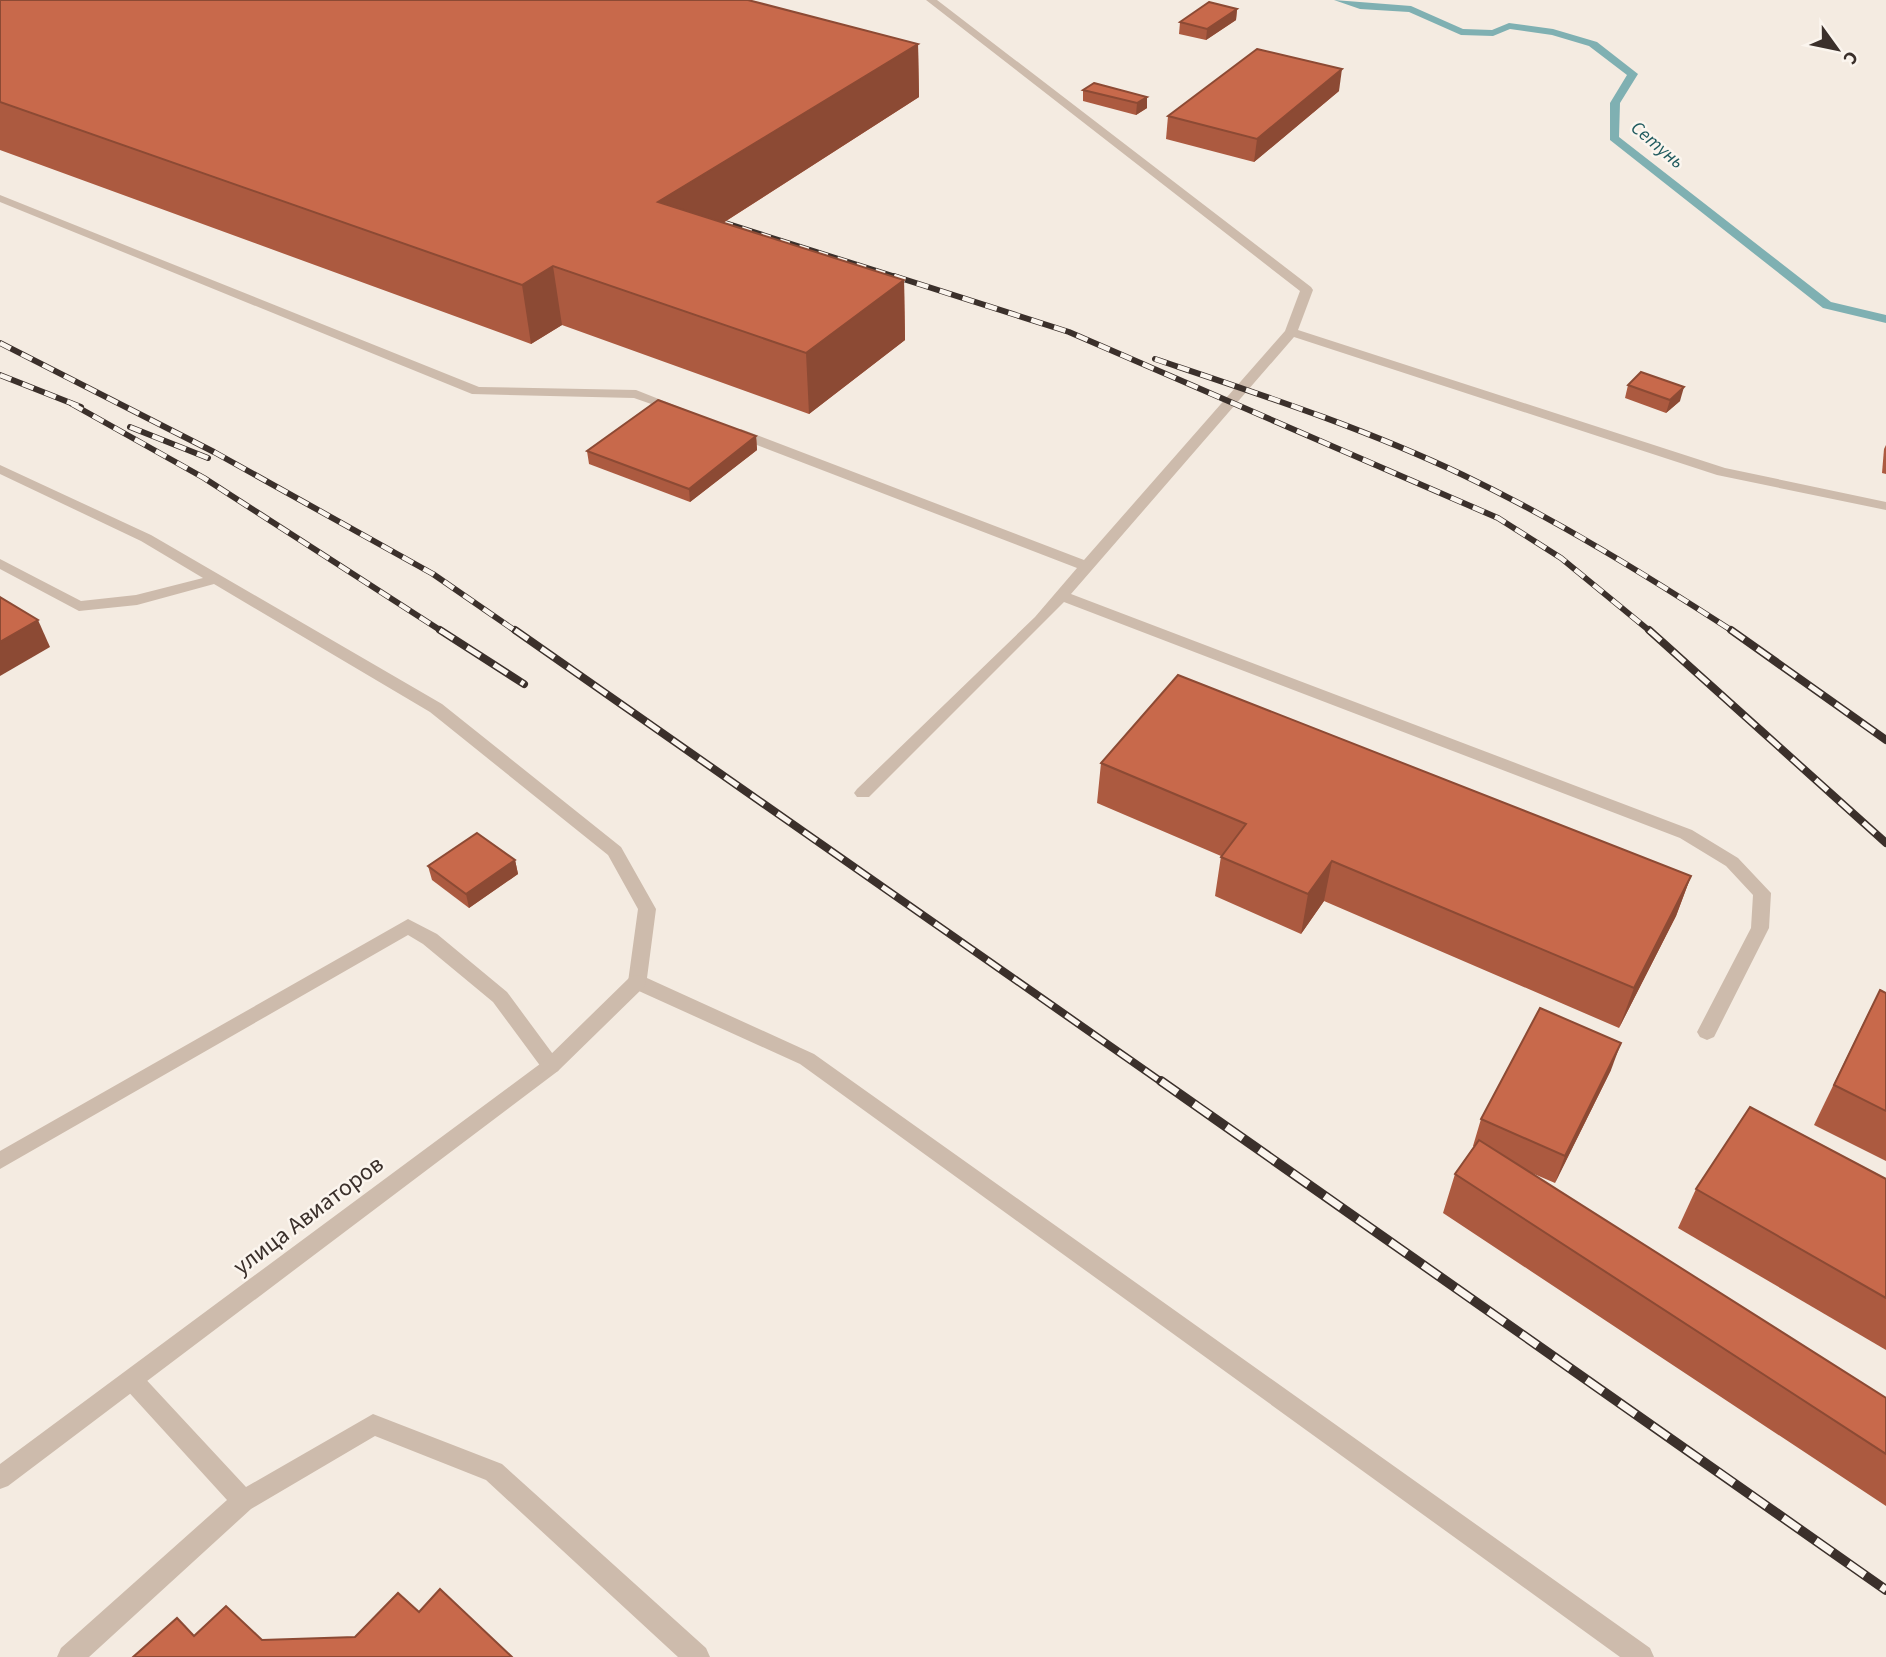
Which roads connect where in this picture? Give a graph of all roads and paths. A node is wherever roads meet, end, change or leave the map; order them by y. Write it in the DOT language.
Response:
graph roads {
  1 [pos="931,0"];
  2 [pos="0,198"];
  3 [pos="1291,331"];
  4 [pos="688,413"];
  5 [pos="727,428"];
  6 [pos="0,469"];
  7 [pos="1886,506"];
  8 [pos="0,563"];
  9 [pos="1088,567"];
  10 [pos="215,579"];
  11 [pos="1061,596"];
  12 [pos="863,793"];
  13 [pos="638,982"];
  14 [pos="1707,1032"];
  15 [pos="551,1066"];
  16 [pos="0,1161"];
  17 [pos="132,1380"];
  18 [pos="0,1478"];
  19 [pos="243,1501"];
  20 [pos="70,1657"];
  21 [pos="697,1657"];
  22 [pos="1641,1657"];
  1 -- 3 [label="street"];
  2 -- 4 [label="street"];
  3 -- 7 [label="street"];
  3 -- 9 [label="street"];
  5 -- 9 [label="street"];
  6 -- 10 [label="street"];
  8 -- 10 [label="street"];
  9 -- 11 [label="street"];
  10 -- 13 [label="street"];
  11 -- 12 [label="street"];
  11 -- 14 [label="street"];
  13 -- 15 [label="street, улица Авиаторов"];
  13 -- 22 [label="street"];
  15 -- 16 [label="street"];
  15 -- 17 [label="street, улица Авиаторов"];
  17 -- 18 [label="street, улица Авиаторов"];
  17 -- 19 [label="street"];
  19 -- 20 [label="street"];
  19 -- 21 [label="street"];
}
